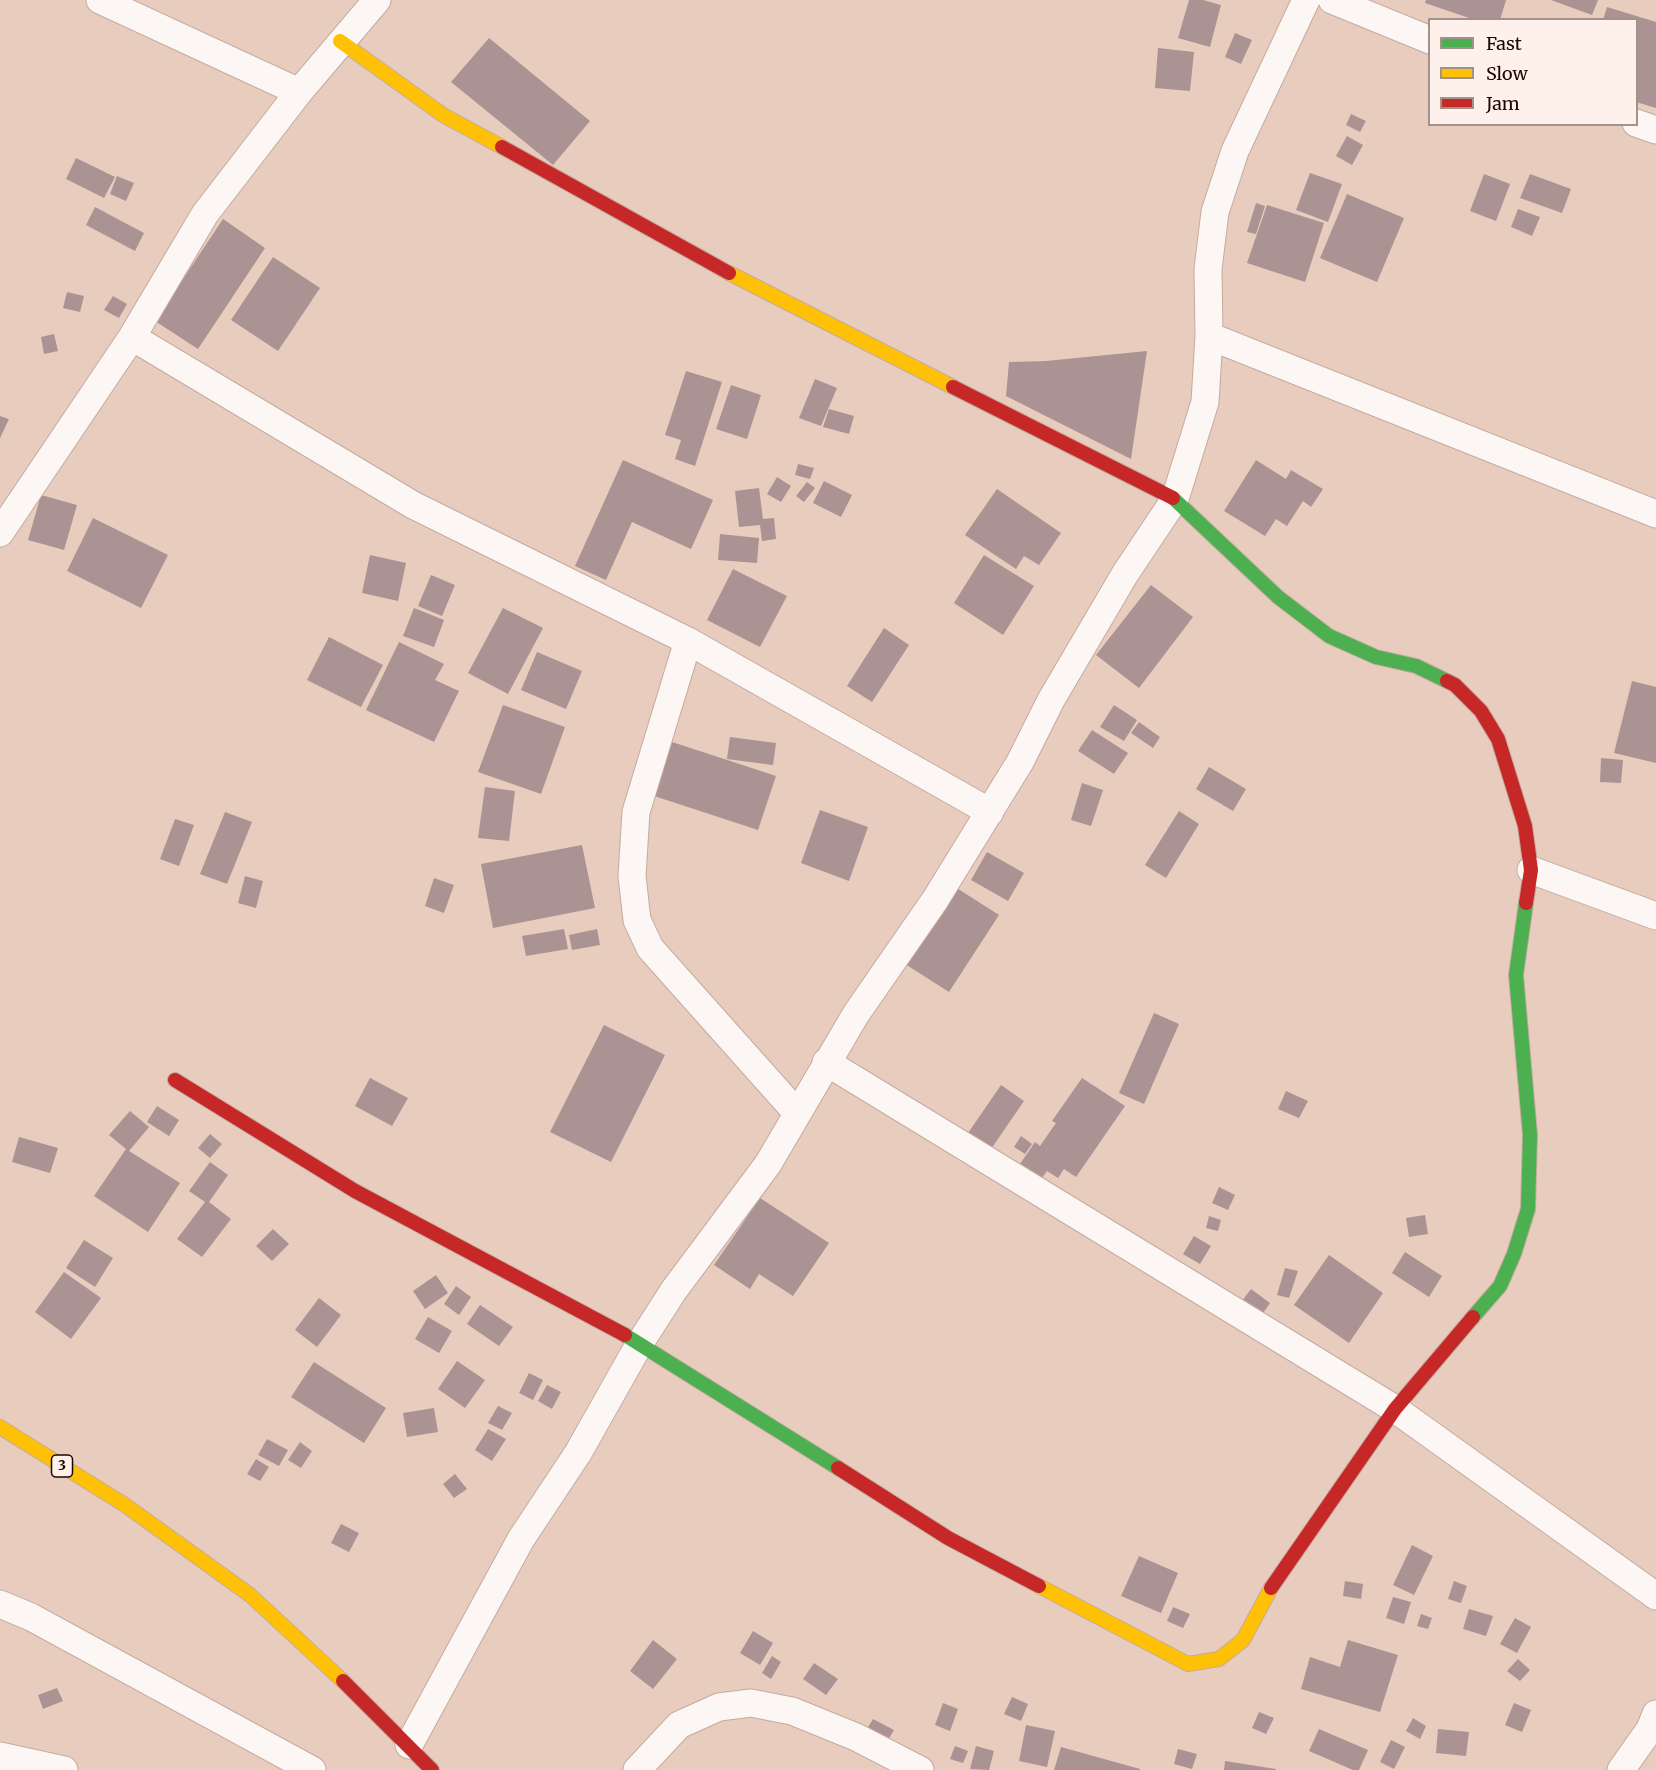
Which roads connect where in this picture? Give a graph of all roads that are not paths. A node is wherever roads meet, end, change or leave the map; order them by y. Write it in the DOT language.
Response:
graph roads {
  1 [pos="100,0"];
  2 [pos="377,0"];
  3 [pos="1306,0"];
  4 [pos="1332,0"];
  5 [pos="1428,39"];
  6 [pos="340,41"];
  7 [pos="299,92"];
  8 [pos="1638,124"];
  9 [pos="1656,130"];
  10 [pos="1209,336"];
  11 [pos="132,337"];
  12 [pos="1175,499"];
  13 [pos="1656,514"];
  14 [pos="0,533"];
  15 [pos="688,641"];
  16 [pos="990,812"];
  17 [pos="1531,870"];
  18 [pos="1656,916"];
  19 [pos="826,1062"];
  20 [pos="175,1080"];
  21 [pos="796,1113"];
  22 [pos="640,1343"];
  23 [pos="1395,1409"];
  24 [pos="0,1427"];
  25 [pos="1656,1596"];
  26 [pos="0,1604"];
  27 [pos="1656,1714"];
  28 [pos="409,1745"];
  29 [pos="0,1756"];
  30 [pos="34,1767"];
  31 [pos="64,1770"];
  32 [pos="312,1770"];
  33 [pos="432,1770"];
  34 [pos="638,1770"];
  35 [pos="920,1770"];
  36 [pos="1621,1770"];
  1 -- 7 [label="street"];
  2 -- 6 [label="street"];
  3 -- 10 [label="street"];
  4 -- 5 [label="street"];
  6 -- 7 [label="street"];
  6 -- 12 [label="main road"];
  7 -- 11 [label="street"];
  8 -- 9 [label="street"];
  10 -- 12 [label="street"];
  10 -- 13 [label="street"];
  11 -- 14 [label="street"];
  11 -- 15 [label="street"];
  12 -- 16 [label="street"];
  12 -- 17 [label="main road"];
  15 -- 16 [label="street"];
  15 -- 21 [label="street"];
  16 -- 19 [label="street"];
  17 -- 18 [label="street"];
  17 -- 23 [label="main road"];
  19 -- 21 [label="street"];
  19 -- 23 [label="street"];
  20 -- 22 [label="main road"];
  21 -- 22 [label="street"];
  22 -- 23 [label="main road"];
  22 -- 28 [label="street"];
  23 -- 25 [label="street"];
  24 -- 28 [label="main road, 3"];
  26 -- 32 [label="street"];
  27 -- 36 [label="street"];
  28 -- 33 [label="main road"];
  29 -- 30 [label="street"];
  30 -- 31 [label="street"];
  34 -- 35 [label="street"];
}
